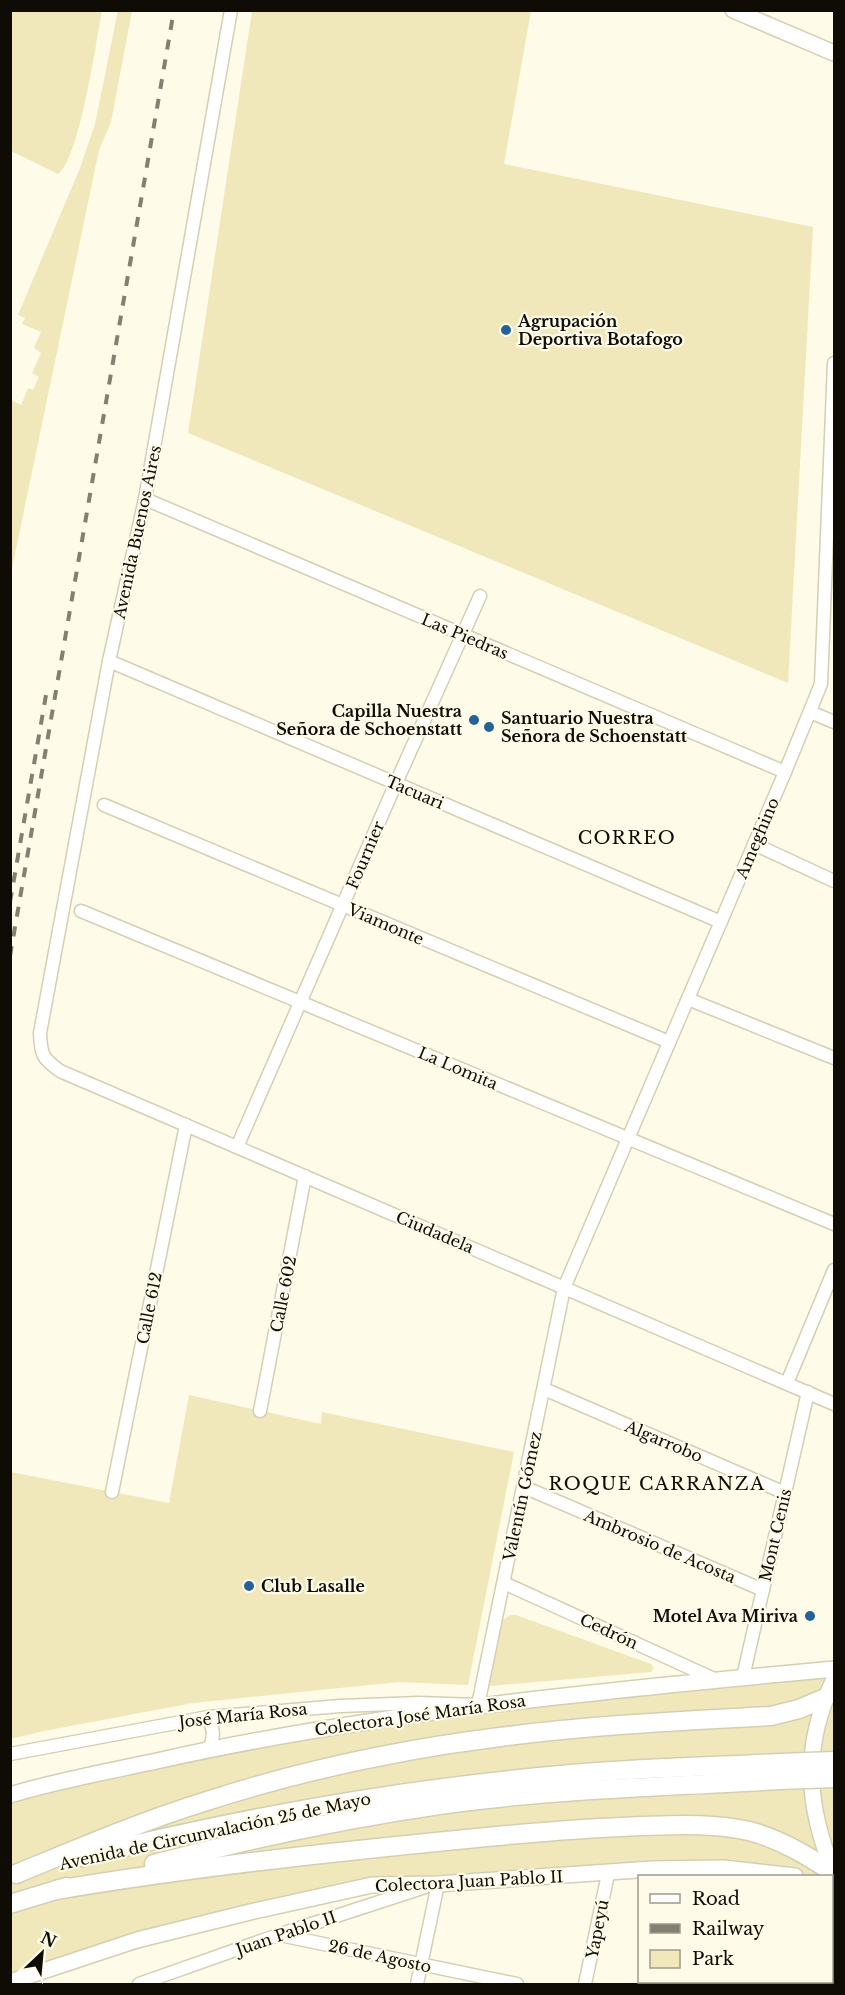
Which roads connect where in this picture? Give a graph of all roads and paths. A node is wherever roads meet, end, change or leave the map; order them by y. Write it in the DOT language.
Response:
graph roads {
  1 [pos="231,10"];
  2 [pos="733,10"];
  3 [pos="834,53"];
  4 [pos="834,363"];
  5 [pos="145,499"];
  6 [pos="480,596"];
  7 [pos="463,635"];
  8 [pos="109,661"];
  9 [pos="810,712"];
  10 [pos="834,722"];
  11 [pos="785,772"];
  12 [pos="396,783"];
  13 [pos="104,805"];
  14 [pos="754,844"];
  15 [pos="834,881"];
  16 [pos="343,906"];
  17 [pos="81,911"];
  18 [pos="721,922"];
  19 [pos="688,999"];
  20 [pos="301,1003"];
  21 [pos="669,1042"];
  22 [pos="41,1053"];
  23 [pos="834,1058"];
  24 [pos="186,1125"];
  25 [pos="628,1138"];
  26 [pos="237,1147"];
  27 [pos="305,1176"];
  28 [pos="834,1224"];
  29 [pos="834,1270"];
  30 [pos="564,1288"];
  31 [pos="787,1383"];
  32 [pos="544,1389"];
  33 [pos="808,1392"];
  34 [pos="834,1404"];
  35 [pos="260,1411"];
  36 [pos="524,1487"];
  37 [pos="112,1492"];
  38 [pos="785,1493"];
  39 [pos="504,1583"];
  40 [pos="763,1590"];
  41 [pos="834,1669"];
  42 [pos="743,1677"];
  43 [pos="714,1679"];
  44 [pos="834,1679"];
  45 [pos="825,1698"];
  46 [pos="478,1705"];
  47 [pos="208,1717"];
  48 [pos="208,1750"];
  49 [pos="10,1754"];
  50 [pos="834,1761"];
  51 [pos="779,1771"];
  52 [pos="834,1778"];
  53 [pos="10,1795"];
  54 [pos="834,1873"];
  55 [pos="13,1874"];
  56 [pos="608,1874"];
  57 [pos="783,1875"];
  58 [pos="436,1884"];
  59 [pos="56,1890"];
  60 [pos="10,1904"];
  61 [pos="278,1935"];
  62 [pos="421,1964"];
  63 [pos="10,1982"];
  64 [pos="139,1984"];
  65 [pos="417,1984"];
  66 [pos="517,1984"];
  67 [pos="585,1984"];
  1 -- 5 [label="street, Avenida Buenos Aires"];
  2 -- 3 [label="main road"];
  4 -- 9 [label="street, Ameghino"];
  5 -- 7 [label="street, Las Piedras"];
  5 -- 8 [label="street, Avenida Buenos Aires"];
  6 -- 7 [label="street, Fournier"];
  7 -- 11 [label="street, Las Piedras"];
  7 -- 12 [label="street, Fournier"];
  8 -- 12 [label="street, Tacuari"];
  8 -- 22 [label="street, Avenida Buenos Aires"];
  9 -- 10 [label="street"];
  9 -- 11 [label="street, Ameghino"];
  11 -- 14 [label="street, Ameghino"];
  12 -- 16 [label="street, Fournier"];
  12 -- 18 [label="street, Tacuari"];
  13 -- 16 [label="street, Viamonte"];
  14 -- 15 [label="street"];
  14 -- 18 [label="street, Ameghino"];
  16 -- 20 [label="street, Fournier"];
  16 -- 21 [label="street, Viamonte"];
  17 -- 20 [label="street, La Lomita"];
  18 -- 19 [label="street, Ameghino"];
  19 -- 21 [label="street, Ameghino"];
  19 -- 23 [label="street"];
  20 -- 25 [label="street, La Lomita"];
  20 -- 26 [label="street, Fournier"];
  21 -- 25 [label="street, Ameghino"];
  22 -- 24 [label="street, Ciudadela"];
  24 -- 26 [label="street, Ciudadela"];
  24 -- 37 [label="street, Calle 612"];
  25 -- 28 [label="street, La Lomita"];
  25 -- 30 [label="street, Ameghino"];
  26 -- 27 [label="street, Ciudadela"];
  27 -- 30 [label="street, Ciudadela"];
  27 -- 35 [label="street, Calle 602"];
  29 -- 31 [label="street"];
  30 -- 31 [label="street, Ciudadela"];
  30 -- 32 [label="street, Valentín Gómez"];
  31 -- 33 [label="street, Ciudadela"];
  32 -- 36 [label="street, Valentín Gómez"];
  32 -- 38 [label="street, Algarrobo"];
  33 -- 34 [label="street, Ciudadela"];
  33 -- 38 [label="street, Mont Cenis"];
  36 -- 39 [label="street, Valentín Gómez"];
  36 -- 40 [label="street, Ambrosio de Acosta"];
  38 -- 40 [label="street, Mont Cenis"];
  39 -- 43 [label="street, Cedrón"];
  39 -- 46 [label="street, Valentín Gómez"];
  40 -- 42 [label="street, Mont Cenis"];
  41 -- 42 [label="main road, Colectora José María Rosa"];
  42 -- 43 [label="main road, Colectora José María Rosa"];
  43 -- 46 [label="main road, Colectora José María Rosa"];
  44 -- 45 [label="main road"];
  45 -- 54 [label="main road"];
  45 -- 55 [label="highway"];
  46 -- 47 [label="street, José María Rosa"];
  46 -- 48 [label="main road, Colectora José María Rosa"];
  47 -- 48 [label="street"];
  47 -- 49 [label="street, José María Rosa"];
  48 -- 53 [label="main road, Colectora José María Rosa"];
  50 -- 51 [label="highway, bridge"];
  51 -- 52 [label="highway, bridge"];
  51 -- 55 [label="highway, Avenida de Circunvalación 25 de Mayo"];
  51 -- 59 [label="highway, Avenida de Circunvalación 25 de Mayo"];
  54 -- 59 [label="highway"];
  56 -- 57 [label="main road, Colectora Juan Pablo II"];
  56 -- 58 [label="main road, Colectora Juan Pablo II"];
  56 -- 67 [label="street, Yapeyú"];
  58 -- 61 [label="street, Juan Pablo II"];
  58 -- 62 [label="street"];
  58 -- 63 [label="main road, Colectora Juan Pablo II"];
  59 -- 60 [label="highway, Avenida de Circunvalación 25 de Mayo"];
  61 -- 62 [label="street, 26 de Agosto"];
  61 -- 64 [label="street, Juan Pablo II"];
  62 -- 65 [label="street"];
  62 -- 66 [label="street, 26 de Agosto"];
}
